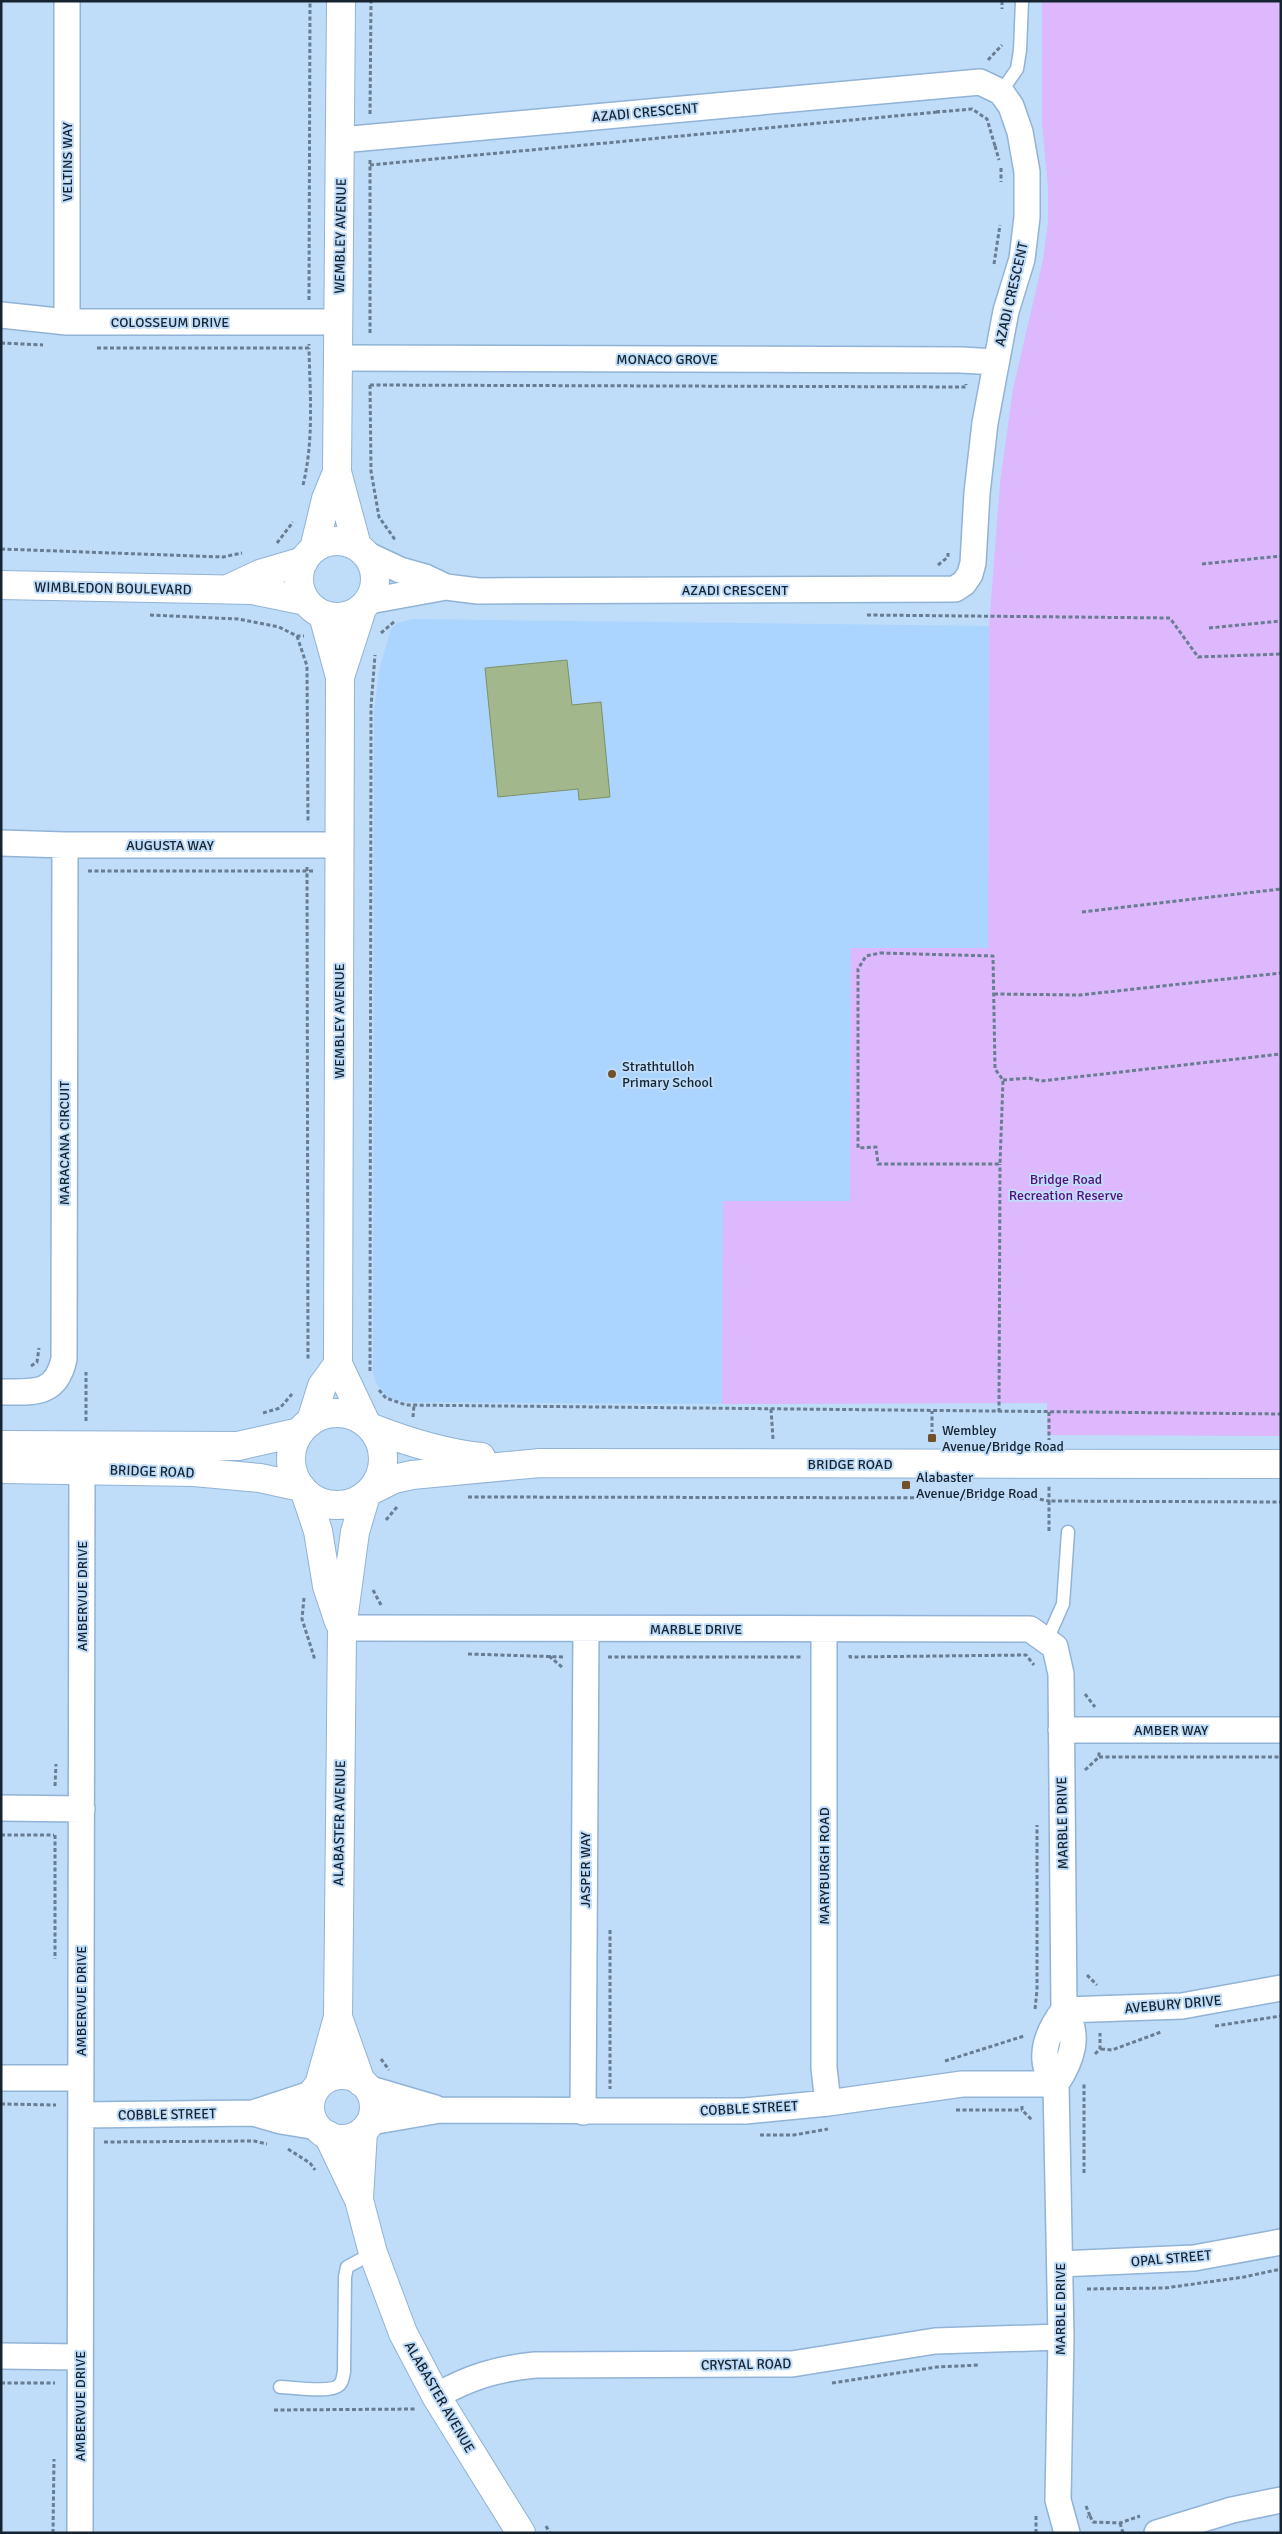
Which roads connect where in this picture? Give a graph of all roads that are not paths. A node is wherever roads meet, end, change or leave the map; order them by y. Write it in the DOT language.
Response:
graph roads {
  1 [pos="67,1"];
  2 [pos="341,1"];
  3 [pos="1022,1"];
  4 [pos="1001,92"];
  5 [pos="342,140"];
  6 [pos="1,315"];
  7 [pos="67,322"];
  8 [pos="340,322"];
  9 [pos="339,358"];
  10 [pos="996,362"];
  11 [pos="338,472"];
  12 [pos="361,550"];
  13 [pos="309,555"];
  14 [pos="1,585"];
  15 [pos="446,587"];
  16 [pos="224,591"];
  17 [pos="365,605"];
  18 [pos="337,625"];
  19 [pos="1,843"];
  20 [pos="65,845"];
  21 [pos="339,858"];
  22 [pos="338,1364"];
  23 [pos="1,1392"];
  24 [pos="369,1426"];
  25 [pos="305,1427"];
  26 [pos="1,1445"];
  27 [pos="540,1463"];
  28 [pos="1281,1464"];
  29 [pos="82,1469"];
  30 [pos="1,1470"];
  31 [pos="303,1490"];
  32 [pos="369,1493"];
  33 [pos="1068,1532"];
  34 [pos="342,1628"];
  35 [pos="586,1629"];
  36 [pos="824,1629"];
  37 [pos="1048,1640"];
  38 [pos="1061,1730"];
  39 [pos="1281,1730"];
  40 [pos="1,1808"];
  41 [pos="82,1809"];
  42 [pos="1281,1988"];
  43 [pos="1064,2010"];
  44 [pos="338,2017"];
  45 [pos="1,2078"];
  46 [pos="81,2078"];
  47 [pos="1056,2084"];
  48 [pos="364,2085"];
  49 [pos="317,2089"];
  50 [pos="828,2103"];
  51 [pos="440,2110"];
  52 [pos="584,2112"];
  53 [pos="253,2113"];
  54 [pos="81,2115"];
  55 [pos="367,2126"];
  56 [pos="323,2131"];
  57 [pos="359,2200"];
  58 [pos="1281,2242"];
  59 [pos="373,2253"];
  60 [pos="1072,2264"];
  61 [pos="1061,2337"];
  62 [pos="1,2356"];
  63 [pos="80,2357"];
  64 [pos="280,2387"];
  65 [pos="436,2396"];
  66 [pos="1281,2500"];
  67 [pos="533,2529"];
  68 [pos="1065,2529"];
  69 [pos="80,2533"];
  70 [pos="1157,2533"];
  1 -- 7 [label="street, VELTINS WAY"];
  2 -- 5 [label="street, WEMBLEY AVENUE"];
  3 -- 4 [label="lane"];
  4 -- 5 [label="street, AZADI CRESCENT"];
  4 -- 10 [label="street, AZADI CRESCENT"];
  5 -- 8 [label="street, WEMBLEY AVENUE"];
  6 -- 7 [label="street, COLOSSEUM DRIVE"];
  7 -- 8 [label="street, COLOSSEUM DRIVE"];
  8 -- 9 [label="street, WEMBLEY AVENUE"];
  9 -- 10 [label="street, MONACO GROVE"];
  9 -- 11 [label="street, WEMBLEY AVENUE"];
  10 -- 15 [label="street, AZADI CRESCENT"];
  11 -- 12 [label="street, WEMBLEY AVENUE"];
  11 -- 13 [label="street, WEMBLEY AVENUE"];
  12 -- 13 [label="street"];
  12 -- 15 [label="street, AZADI CRESCENT"];
  12 -- 17 [label="street"];
  13 -- 16 [label="street, WIMBLEDON BOULEVARD"];
  13 -- 18 [label="street"];
  14 -- 16 [label="street, WIMBLEDON BOULEVARD"];
  15 -- 17 [label="street, AZADI CRESCENT"];
  16 -- 18 [label="street, WIMBLEDON BOULEVARD"];
  17 -- 18 [label="street, WEMBLEY AVENUE"];
  18 -- 21 [label="street, WEMBLEY AVENUE"];
  19 -- 20 [label="street, AUGUSTA WAY"];
  20 -- 21 [label="street, AUGUSTA WAY"];
  20 -- 23 [label="street, MARACANA CIRCUIT"];
  21 -- 22 [label="street, WEMBLEY AVENUE"];
  22 -- 24 [label="street, WEMBLEY AVENUE"];
  22 -- 25 [label="street"];
  24 -- 25 [label="street"];
  24 -- 27 [label="street, BRIDGE ROAD"];
  24 -- 32 [label="street"];
  25 -- 26 [label="street, BRIDGE ROAD"];
  25 -- 31 [label="street"];
  27 -- 28 [label="street, BRIDGE ROAD"];
  27 -- 32 [label="street, BRIDGE ROAD"];
  29 -- 30 [label="street, BRIDGE ROAD"];
  29 -- 31 [label="street, BRIDGE ROAD"];
  29 -- 41 [label="street, AMBERVUE DRIVE"];
  31 -- 32 [label="street"];
  31 -- 34 [label="street, ALABASTER AVENUE"];
  32 -- 34 [label="street, ALABASTER AVENUE"];
  33 -- 37 [label="lane"];
  34 -- 35 [label="street, MARBLE DRIVE"];
  34 -- 44 [label="street, ALABASTER AVENUE"];
  35 -- 36 [label="street, MARBLE DRIVE"];
  35 -- 52 [label="street, JASPER WAY"];
  36 -- 37 [label="street, MARBLE DRIVE"];
  36 -- 50 [label="street, MARYBURGH ROAD"];
  37 -- 38 [label="street, MARBLE DRIVE"];
  38 -- 39 [label="street, AMBER WAY"];
  38 -- 43 [label="street, MARBLE DRIVE"];
  40 -- 41 [label="street"];
  41 -- 46 [label="street, AMBERVUE DRIVE"];
  42 -- 43 [label="street, AVEBURY DRIVE"];
  43 -- 47 [label="street, MARBLE DRIVE"];
  44 -- 48 [label="street, ALABASTER AVENUE"];
  44 -- 49 [label="street, ALABASTER AVENUE"];
  45 -- 46 [label="street"];
  46 -- 54 [label="street, AMBERVUE DRIVE"];
  47 -- 50 [label="street, COBBLE STREET"];
  47 -- 60 [label="street, MARBLE DRIVE"];
  48 -- 49 [label="street"];
  48 -- 51 [label="street, COBBLE STREET"];
  48 -- 55 [label="street"];
  49 -- 53 [label="street, COBBLE STREET"];
  49 -- 56 [label="street"];
  50 -- 52 [label="street, COBBLE STREET"];
  51 -- 52 [label="street, COBBLE STREET"];
  51 -- 55 [label="street, COBBLE STREET"];
  53 -- 54 [label="street, COBBLE STREET"];
  53 -- 56 [label="street, COBBLE STREET"];
  54 -- 63 [label="street, AMBERVUE DRIVE"];
  55 -- 56 [label="street"];
  55 -- 57 [label="street, ALABASTER AVENUE"];
  56 -- 57 [label="street, ALABASTER AVENUE"];
  57 -- 59 [label="street, ALABASTER AVENUE"];
  58 -- 60 [label="street, OPAL STREET"];
  59 -- 64 [label="lane"];
  59 -- 65 [label="street, ALABASTER AVENUE"];
  60 -- 61 [label="street, MARBLE DRIVE"];
  61 -- 65 [label="street, CRYSTAL ROAD"];
  61 -- 68 [label="street, MARBLE DRIVE"];
  62 -- 63 [label="street"];
  63 -- 69 [label="street, AMBERVUE DRIVE"];
  65 -- 67 [label="street, ALABASTER AVENUE"];
  66 -- 70 [label="street"];
}
